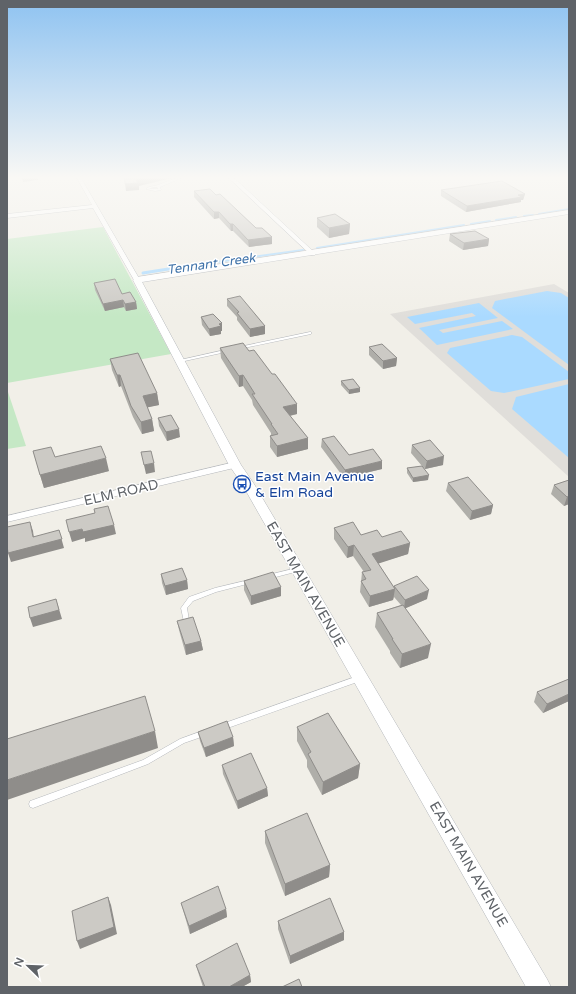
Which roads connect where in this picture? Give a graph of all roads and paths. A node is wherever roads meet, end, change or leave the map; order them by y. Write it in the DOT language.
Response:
graph roads {
  1 [pos="105,224"];
  2 [pos="281,224"];
  3 [pos="493,224"];
  4 [pos="313,254"];
  5 [pos="137,280"];
  6 [pos="310,333"];
  7 [pos="180,361"];
  8 [pos="235,465"];
  9 [pos="7,519"];
  10 [pos="298,570"];
  11 [pos="261,579"];
  12 [pos="253,581"];
  13 [pos="186,620"];
  14 [pos="361,678"];
  15 [pos="33,804"];
  16 [pos="539,987"];
  1 -- 5 [label="street, EAST MAIN AVENUE"];
  2 -- 4 [label="street"];
  3 -- 4 [label="street"];
  4 -- 5 [label="street"];
  5 -- 7 [label="street, EAST MAIN AVENUE"];
  6 -- 7 [label="lane"];
  7 -- 8 [label="street, EAST MAIN AVENUE"];
  8 -- 9 [label="street, ELM ROAD"];
  8 -- 10 [label="street, EAST MAIN AVENUE"];
  10 -- 11 [label="lane"];
  10 -- 14 [label="street, EAST MAIN AVENUE"];
  12 -- 13 [label="lane"];
  14 -- 15 [label="lane"];
  14 -- 16 [label="street, EAST MAIN AVENUE"];
}
